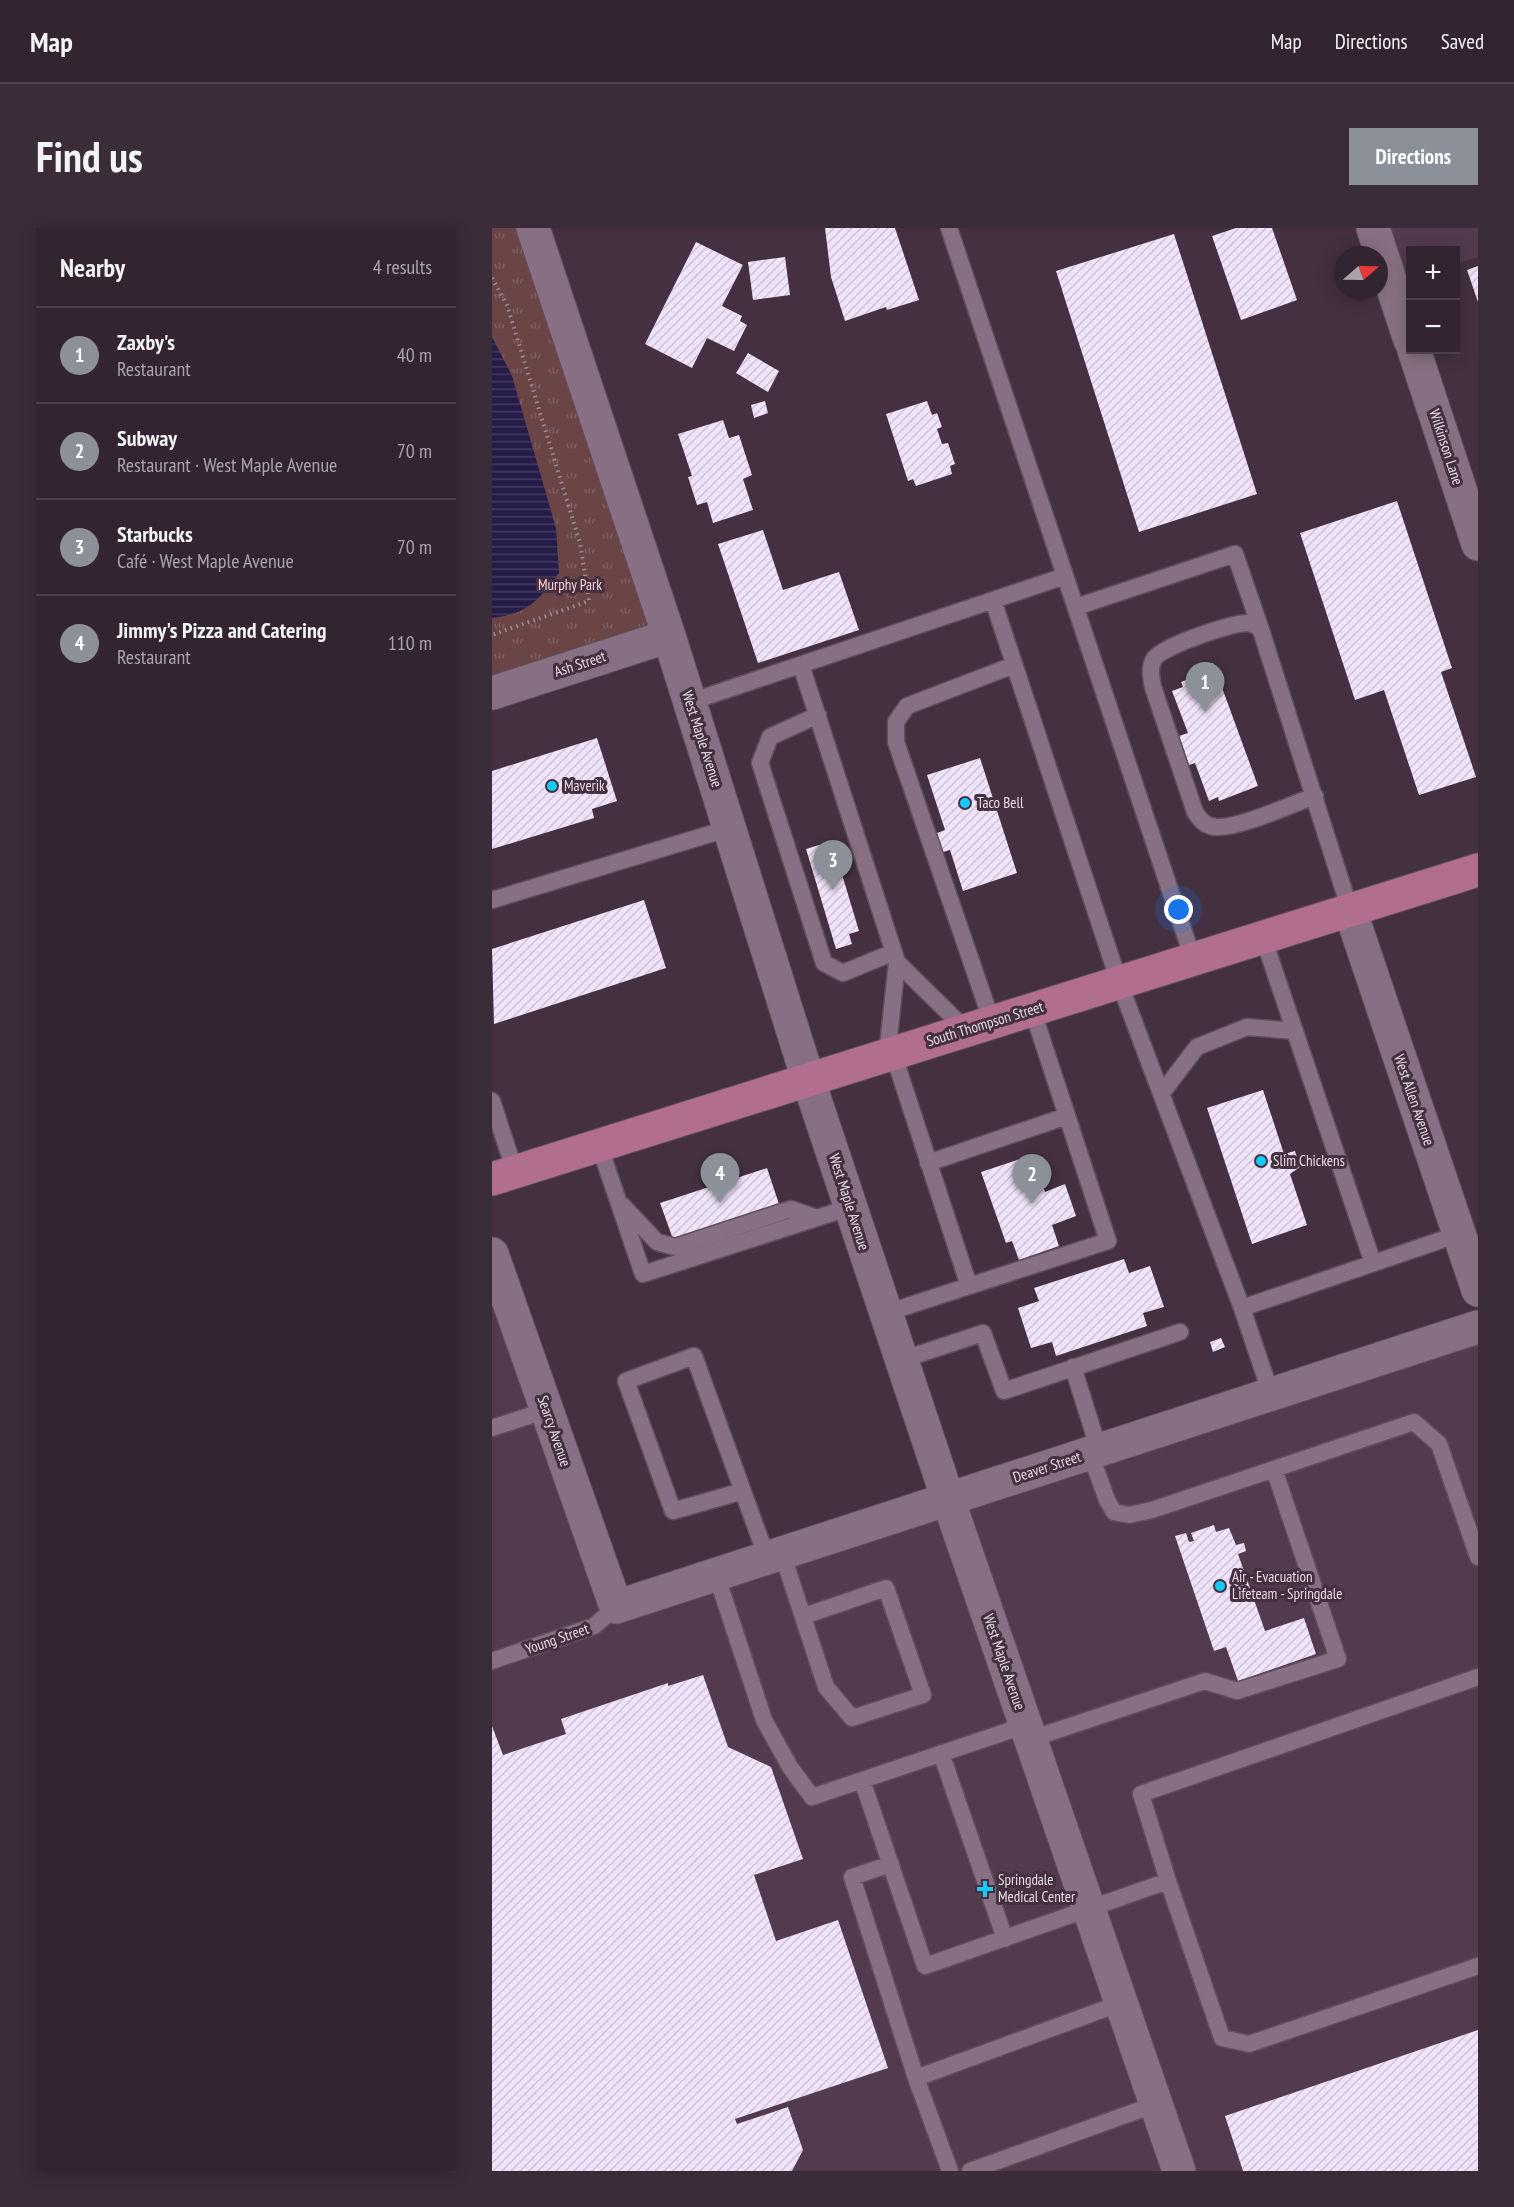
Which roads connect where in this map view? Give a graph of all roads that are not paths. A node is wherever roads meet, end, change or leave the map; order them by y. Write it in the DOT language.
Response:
graph roads {
  1 [pos="533,228"];
  2 [pos="949,228"];
  3 [pos="1373,228"];
  4 [pos="1406,328"];
  5 [pos="1415,354"];
  6 [pos="1478,544"];
  7 [pos="1065,576"];
  8 [pos="993,600"];
  9 [pos="1076,608"];
  10 [pos="1260,627"];
  11 [pos="669,636"];
  12 [pos="801,665"];
  13 [pos="1014,665"];
  14 [pos="492,693"];
  15 [pos="690,702"];
  16 [pos="818,716"];
  17 [pos="1315,796"];
  18 [pos="730,828"];
  19 [pos="1478,870"];
  20 [pos="492,900"];
  21 [pos="1350,910"];
  22 [pos="1263,937"];
  23 [pos="896,957"];
  24 [pos="1193,959"];
  25 [pos="1119,982"];
  26 [pos="1032,1009"];
  27 [pos="979,1026"];
  28 [pos="1294,1031"];
  29 [pos="890,1054"];
  30 [pos="808,1079"];
  31 [pos="1161,1094"];
  32 [pos="492,1101"];
  33 [pos="1067,1116"];
  34 [pos="599,1145"];
  35 [pos="928,1163"];
  36 [pos="503,1175"];
  37 [pos="618,1200"];
  38 [pos="851,1207"];
  39 [pos="817,1218"];
  40 [pos="1459,1233"];
  41 [pos="492,1254"];
  42 [pos="1373,1263"];
  43 [pos="969,1286"];
  44 [pos="1478,1290"];
  45 [pos="1242,1308"];
  46 [pos="886,1313"];
  47 [pos="1478,1327"];
  48 [pos="1180,1332"];
  49 [pos="901,1360"];
  50 [pos="1073,1367"];
  51 [pos="1271,1394"];
  52 [pos="547,1410"];
  53 [pos="492,1428"];
  54 [pos="1094,1451"];
  55 [pos="1274,1469"];
  56 [pos="743,1491"];
  57 [pos="948,1499"];
  58 [pos="774,1555"];
  59 [pos="1478,1557"];
  60 [pos="716,1574"];
  61 [pos="616,1607"];
  62 [pos="804,1616"];
  63 [pos="492,1661"];
  64 [pos="1478,1677"];
  65 [pos="1028,1732"];
  66 [pos="941,1753"];
  67 [pos="862,1780"];
  68 [pos="891,1864"];
  69 [pos="1168,1881"];
  70 [pos="1089,1910"];
  71 [pos="1005,1939"];
  72 [pos="1478,1966"];
  73 [pos="1121,2003"];
  74 [pos="916,2078"];
  75 [pos="1156,2104"];
  76 [pos="950,2171"];
  77 [pos="970,2171"];
  78 [pos="1179,2171"];
  1 -- 11 [label="street, West Maple Avenue"];
  2 -- 7 [label="lane"];
  3 -- 4 [label="street"];
  5 -- 6 [label="street, Wilkinson Lane"];
  7 -- 8 [label="lane"];
  7 -- 9 [label="lane"];
  8 -- 12 [label="lane"];
  8 -- 13 [label="lane"];
  9 -- 10 [label="lane"];
  9 -- 24 [label="lane"];
  10 -- 17 [label="lane"];
  10 -- 17 [label="lane"];
  11 -- 14 [label="street, Ash Street"];
  11 -- 15 [label="street, West Maple Avenue"];
  12 -- 15 [label="lane"];
  12 -- 16 [label="lane"];
  13 -- 25 [label="lane"];
  13 -- 27 [label="lane"];
  15 -- 18 [label="street, West Maple Avenue"];
  16 -- 23 [label="lane"];
  16 -- 23 [label="lane"];
  17 -- 21 [label="lane"];
  18 -- 20 [label="lane"];
  18 -- 30 [label="street, West Maple Avenue"];
  19 -- 21 [label="main road, South Thompson Street"];
  21 -- 22 [label="main road, South Thompson Street"];
  21 -- 40 [label="street, West Allen Avenue"];
  22 -- 24 [label="main road, South Thompson Street"];
  22 -- 28 [label="lane"];
  23 -- 27 [label="lane"];
  23 -- 29 [label="lane"];
  24 -- 25 [label="main road, South Thompson Street"];
  25 -- 26 [label="main road, South Thompson Street"];
  25 -- 31 [label="lane"];
  26 -- 27 [label="main road, South Thompson Street"];
  26 -- 33 [label="lane"];
  27 -- 29 [label="main road, South Thompson Street"];
  28 -- 31 [label="lane"];
  28 -- 42 [label="lane"];
  29 -- 30 [label="main road, South Thompson Street"];
  29 -- 35 [label="lane"];
  30 -- 34 [label="main road, South Thompson Street"];
  30 -- 38 [label="street, West Maple Avenue"];
  31 -- 45 [label="lane"];
  32 -- 36 [label="lane"];
  33 -- 35 [label="lane"];
  33 -- 43 [label="lane"];
  34 -- 36 [label="main road, South Thompson Street"];
  34 -- 37 [label="lane"];
  35 -- 43 [label="lane"];
  37 -- 39 [label="lane"];
  37 -- 39 [label="lane"];
  38 -- 39 [label="lane"];
  38 -- 46 [label="street, West Maple Avenue"];
  40 -- 42 [label="lane"];
  40 -- 44 [label="street, West Allen Avenue"];
  41 -- 52 [label="street, Searcy Avenue"];
  42 -- 45 [label="lane"];
  43 -- 46 [label="lane"];
  45 -- 51 [label="lane"];
  46 -- 49 [label="street, West Maple Avenue"];
  47 -- 51 [label="street, Deaver Street"];
  48 -- 50 [label="lane"];
  49 -- 50 [label="lane"];
  49 -- 57 [label="street, West Maple Avenue"];
  50 -- 54 [label="lane"];
  51 -- 54 [label="street, Deaver Street"];
  52 -- 53 [label="lane"];
  52 -- 61 [label="street, Searcy Avenue"];
  54 -- 55 [label="lane"];
  54 -- 57 [label="street, Deaver Street"];
  55 -- 59 [label="lane"];
  55 -- 65 [label="lane"];
  56 -- 56 [label="lane"];
  56 -- 58 [label="lane"];
  57 -- 58 [label="street, Deaver Street"];
  57 -- 65 [label="street, West Maple Avenue"];
  58 -- 60 [label="street, Deaver Street"];
  58 -- 62 [label="lane"];
  60 -- 61 [label="street, Deaver Street"];
  60 -- 67 [label="lane"];
  61 -- 63 [label="lane, Young Street"];
  62 -- 62 [label="lane"];
  64 -- 69 [label="lane"];
  65 -- 66 [label="lane"];
  65 -- 70 [label="street, West Maple Avenue"];
  66 -- 67 [label="lane"];
  66 -- 71 [label="lane"];
  67 -- 68 [label="lane"];
  68 -- 71 [label="lane"];
  68 -- 74 [label="lane"];
  69 -- 70 [label="lane"];
  69 -- 72 [label="lane"];
  70 -- 71 [label="lane"];
  70 -- 73 [label="street, West Maple Avenue"];
  73 -- 74 [label="lane"];
  73 -- 75 [label="street, West Maple Avenue"];
  74 -- 76 [label="lane"];
  75 -- 77 [label="lane"];
  75 -- 78 [label="street, West Maple Avenue"];
}
